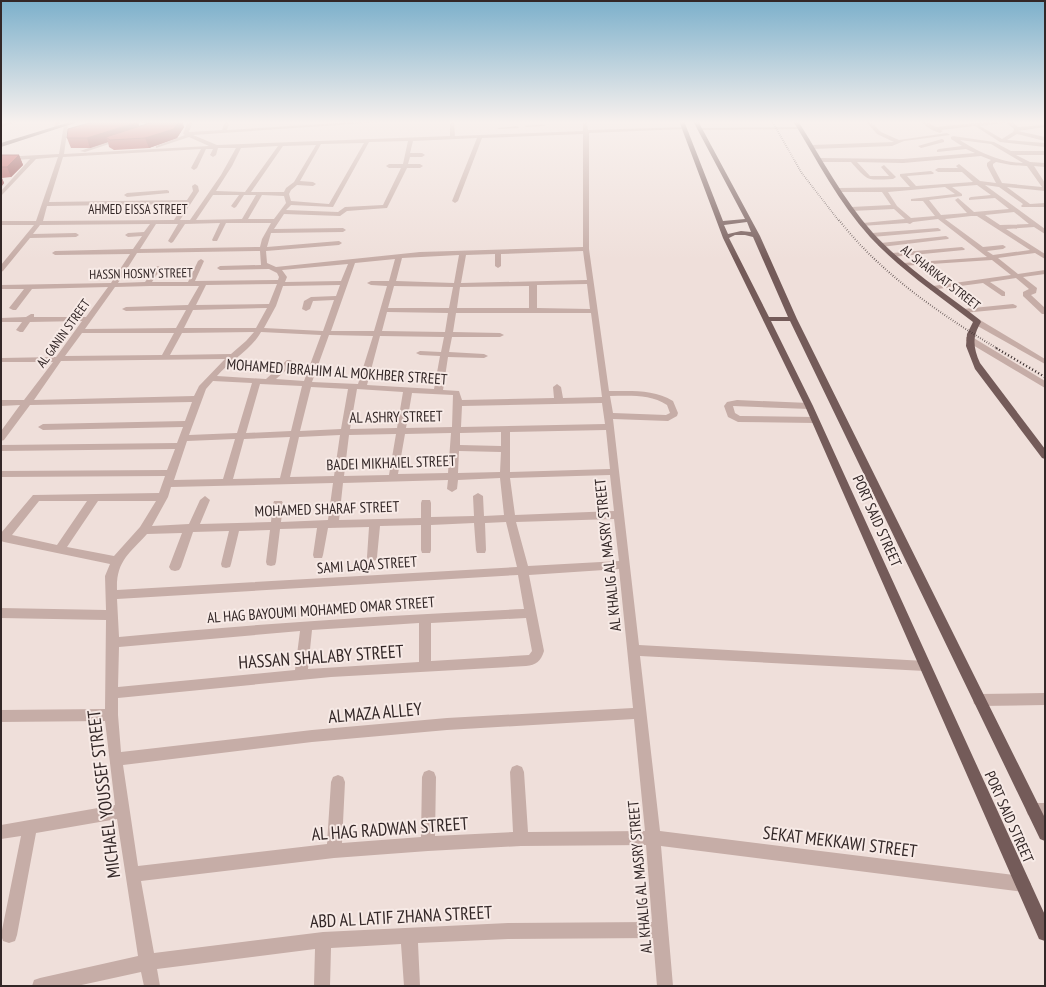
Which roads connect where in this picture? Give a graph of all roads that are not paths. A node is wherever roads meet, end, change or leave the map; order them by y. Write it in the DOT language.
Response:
graph roads {
  1 [pos="25,167"];
  2 [pos="60,167"];
  3 [pos="229,167"];
  4 [pos="264,167"];
  5 [pos="305,167"];
  6 [pos="353,167"];
  7 [pos="404,167"];
  8 [pos="468,167"];
  9 [pos="586,167"];
  10 [pos="698,167"];
  11 [pos="720,167"];
  12 [pos="824,167"];
  13 [pos="859,167"];
  14 [pos="887,167"];
  15 [pos="939,167"];
  16 [pos="991,167"];
  17 [pos="1032,167"];
  18 [pos="892,176"];
  19 [pos="902,176"];
  20 [pos="932,176"];
  21 [pos="874,178"];
  22 [pos="943,179"];
  23 [pos="285,181"];
  24 [pos="297,182"];
  25 [pos="978,183"];
  26 [pos="313,184"];
  27 [pos="954,184"];
  28 [pos="999,184"];
  29 [pos="946,185"];
  30 [pos="915,188"];
  31 [pos="1032,188"];
  32 [pos="1045,188"];
  33 [pos="902,189"];
  34 [pos="839,190"];
  35 [pos="887,190"];
  36 [pos="203,191"];
  37 [pos="167,192"];
  38 [pos="245,193"];
  39 [pos="1,194"];
  40 [pos="127,194"];
  41 [pos="137,194"];
  42 [pos="260,194"];
  43 [pos="95,195"];
  44 [pos="997,196"];
  45 [pos="1045,196"];
  46 [pos="288,198"];
  47 [pos="304,198"];
  48 [pos="924,199"];
  49 [pos="971,199"];
  50 [pos="958,200"];
  51 [pos="455,201"];
  52 [pos="188,202"];
  53 [pos="88,203"];
  54 [pos="130,203"];
  55 [pos="45,204"];
  56 [pos="1042,205"];
  57 [pos="234,206"];
  58 [pos="331,206"];
  59 [pos="1029,206"];
  60 [pos="895,207"];
  61 [pos="851,208"];
  62 [pos="345,209"];
  63 [pos="1014,209"];
  64 [pos="1045,209"];
  65 [pos="282,212"];
  66 [pos="976,214"];
  67 [pos="941,219"];
  68 [pos="749,220"];
  69 [pos="155,221"];
  70 [pos="179,221"];
  71 [pos="192,221"];
  72 [pos="224,221"];
  73 [pos="244,221"];
  74 [pos="276,221"];
  75 [pos="39,222"];
  76 [pos="910,222"];
  77 [pos="1,223"];
  78 [pos="720,223"];
  79 [pos="1045,224"];
  80 [pos="863,225"];
  81 [pos="1035,225"];
  82 [pos="999,227"];
  83 [pos="344,230"];
  84 [pos="938,230"];
  85 [pos="270,231"];
  86 [pos="1045,232"];
  87 [pos="146,234"];
  88 [pos="76,235"];
  89 [pos="128,235"];
  90 [pos="872,235"];
  91 [pos="28,236"];
  92 [pos="756,236"];
  93 [pos="726,238"];
  94 [pos="946,238"];
  95 [pos="215,240"];
  96 [pos="171,241"];
  97 [pos="339,243"];
  98 [pos="881,245"];
  99 [pos="1003,247"];
  100 [pos="261,249"];
  101 [pos="586,249"];
  102 [pos="962,249"];
  103 [pos="983,249"];
  104 [pos="134,251"];
  105 [pos="498,251"];
  106 [pos="1036,251"];
  107 [pos="56,253"];
  108 [pos="463,253"];
  109 [pos="892,255"];
  110 [pos="399,257"];
  111 [pos="994,257"];
  112 [pos="1045,257"];
  113 [pos="201,261"];
  114 [pos="352,262"];
  115 [pos="498,266"];
  116 [pos="903,266"];
  117 [pos="158,268"];
  118 [pos="220,268"];
  119 [pos="272,268"];
  120 [pos="1,270"];
  121 [pos="1045,272"];
  122 [pos="1018,276"];
  123 [pos="983,280"];
  124 [pos="591,282"];
  125 [pos="281,283"];
  126 [pos="344,283"];
  127 [pos="371,283"];
  128 [pos="147,284"];
  129 [pos="190,284"];
  130 [pos="203,284"];
  131 [pos="391,284"];
  132 [pos="533,284"];
  133 [pos="112,285"];
  134 [pos="458,285"];
  135 [pos="30,286"];
  136 [pos="1,287"];
  137 [pos="933,288"];
  138 [pos="1002,294"];
  139 [pos="338,298"];
  140 [pos="272,306"];
  141 [pos="1014,306"];
  142 [pos="13,308"];
  143 [pos="190,308"];
  144 [pos="126,309"];
  145 [pos="306,309"];
  146 [pos="383,310"];
  147 [pos="453,310"];
  148 [pos="533,310"];
  149 [pos="594,311"];
  150 [pos="963,311"];
  151 [pos="1045,312"];
  152 [pos="30,317"];
  153 [pos="88,319"];
  154 [pos="767,319"];
  155 [pos="793,319"];
  156 [pos="1,320"];
  157 [pos="977,322"];
  158 [pos="20,330"];
  159 [pos="179,330"];
  160 [pos="259,330"];
  161 [pos="79,331"];
  162 [pos="326,333"];
  163 [pos="376,334"];
  164 [pos="448,335"];
  165 [pos="500,335"];
  166 [pos="969,340"];
  167 [pos="420,353"];
  168 [pos="445,354"];
  169 [pos="233,356"];
  170 [pos="484,356"];
  171 [pos="165,357"];
  172 [pos="59,359"];
  173 [pos="1,360"];
  174 [pos="290,362"];
  175 [pos="1045,362"];
  176 [pos="212,378"];
  177 [pos="257,381"];
  178 [pos="269,381"];
  179 [pos="307,384"];
  180 [pos="1045,385"];
  181 [pos="358,386"];
  182 [pos="557,387"];
  183 [pos="408,389"];
  184 [pos="438,391"];
  185 [pos="606,397"];
  186 [pos="197,399"];
  187 [pos="458,400"];
  188 [pos="559,401"];
  189 [pos="27,402"];
  190 [pos="1,403"];
  191 [pos="808,406"];
  192 [pos="815,420"];
  193 [pos="609,421"];
  194 [pos="188,424"];
  195 [pos="42,426"];
  196 [pos="506,428"];
  197 [pos="456,430"];
  198 [pos="401,431"];
  199 [pos="345,432"];
  200 [pos="294,434"];
  201 [pos="240,436"];
  202 [pos="1,438"];
  203 [pos="182,442"];
  204 [pos="1,448"];
  205 [pos="454,448"];
  206 [pos="505,449"];
  207 [pos="1045,456"];
  208 [pos="614,472"];
  209 [pos="172,473"];
  210 [pos="1,474"];
  211 [pos="505,475"];
  212 [pos="452,476"];
  213 [pos="393,478"];
  214 [pos="338,479"];
  215 [pos="284,481"];
  216 [pos="227,482"];
  217 [pos="168,484"];
  218 [pos="452,489"];
  219 [pos="478,496"];
  220 [pos="96,497"];
  221 [pos="164,497"];
  222 [pos="205,500"];
  223 [pos="426,503"];
  224 [pos="278,504"];
  225 [pos="619,515"];
  226 [pos="510,518"];
  227 [pos="479,519"];
  228 [pos="426,521"];
  229 [pos="375,523"];
  230 [pos="328,524"];
  231 [pos="276,526"];
  232 [pos="235,527"];
  233 [pos="191,528"];
  234 [pos="144,530"];
  235 [pos="2,538"];
  236 [pos="60,549"];
  237 [pos="426,550"];
  238 [pos="481,550"];
  239 [pos="318,555"];
  240 [pos="372,557"];
  241 [pos="116,562"];
  242 [pos="271,562"];
  243 [pos="226,564"];
  244 [pos="624,565"];
  245 [pos="175,567"];
  246 [pos="523,570"];
  247 [pos="113,595"];
  248 [pos="531,613"];
  249 [pos="1,614"];
  250 [pos="113,615"];
  251 [pos="425,618"];
  252 [pos="306,626"];
  253 [pos="113,644"];
  254 [pos="633,650"];
  255 [pos="925,666"];
  256 [pos="425,667"];
  257 [pos="301,675"];
  258 [pos="111,693"];
  259 [pos="1045,699"];
  260 [pos="979,700"];
  261 [pos="640,713"];
  262 [pos="111,715"];
  263 [pos="1,716"];
  264 [pos="115,759"];
  265 [pos="517,772"];
  266 [pos="428,777"];
  267 [pos="338,782"];
  268 [pos="1039,810"];
  269 [pos="123,811"];
  270 [pos="30,827"];
  271 [pos="1,832"];
  272 [pos="1045,834"];
  273 [pos="652,838"];
  274 [pos="521,839"];
  275 [pos="428,844"];
  276 [pos="334,851"];
  277 [pos="132,874"];
  278 [pos="1023,884"];
  279 [pos="659,930"];
  280 [pos="1045,934"];
  281 [pos="9,935"];
  282 [pos="409,936"];
  283 [pos="323,940"];
  284 [pos="147,962"];
  285 [pos="86,981"];
  286 [pos="40,986"];
  287 [pos="152,986"];
  288 [pos="322,986"];
  289 [pos="412,986"];
  290 [pos="665,986"];
  1 -- 39 [label="street"];
  2 -- 55 [label="street"];
  3 -- 36 [label="street"];
  4 -- 38 [label="street"];
  5 -- 24 [label="street"];
  6 -- 58 [label="street"];
  7 -- 62 [label="street"];
  8 -- 51 [label="street"];
  9 -- 101 [label="street, AL KHALIG AL MASRY STREET"];
  10 -- 78 [label="main road, PORT SAID STREET"];
  11 -- 68 [label="main road, PORT SAID STREET"];
  12 -- 34 [label="main road, AL SHARIKAT STREET"];
  13 -- 21 [label="street"];
  14 -- 18 [label="street"];
  15 -- 25 [label="street"];
  16 -- 28 [label="street"];
  17 -- 32 [label="street"];
  18 -- 19 [label="street"];
  18 -- 21 [label="street"];
  19 -- 20 [label="street"];
  19 -- 30 [label="street"];
  21 -- 35 [label="street"];
  22 -- 27 [label="street"];
  23 -- 24 [label="street"];
  24 -- 26 [label="street"];
  24 -- 46 [label="street"];
  25 -- 27 [label="street"];
  25 -- 28 [label="street"];
  25 -- 44 [label="street"];
  27 -- 29 [label="street"];
  28 -- 31 [label="street"];
  28 -- 59 [label="street"];
  29 -- 30 [label="street"];
  29 -- 48 [label="street"];
  30 -- 33 [label="street"];
  31 -- 32 [label="street"];
  31 -- 45 [label="street"];
  33 -- 35 [label="street"];
  33 -- 48 [label="street"];
  34 -- 35 [label="street"];
  34 -- 61 [label="main road, AL SHARIKAT STREET"];
  35 -- 60 [label="street"];
  36 -- 38 [label="street"];
  36 -- 52 [label="street"];
  36 -- 71 [label="street"];
  37 -- 41 [label="street"];
  38 -- 42 [label="street"];
  38 -- 57 [label="street"];
  40 -- 41 [label="street"];
  41 -- 54 [label="street"];
  42 -- 46 [label="street"];
  42 -- 73 [label="street"];
  43 -- 53 [label="street"];
  44 -- 49 [label="street"];
  44 -- 63 [label="street"];
  46 -- 47 [label="street"];
  46 -- 58 [label="street"];
  46 -- 65 [label="street"];
  48 -- 67 [label="street"];
  50 -- 66 [label="street"];
  52 -- 54 [label="street"];
  52 -- 70 [label="street"];
  53 -- 54 [label="street"];
  53 -- 55 [label="street"];
  55 -- 75 [label="street"];
  56 -- 59 [label="street"];
  56 -- 64 [label="street"];
  58 -- 62 [label="street"];
  59 -- 63 [label="street"];
  60 -- 61 [label="street"];
  60 -- 76 [label="street"];
  61 -- 80 [label="main road, AL SHARIKAT STREET"];
  62 -- 65 [label="street"];
  63 -- 66 [label="street"];
  63 -- 81 [label="street"];
  65 -- 74 [label="street"];
  66 -- 67 [label="street"];
  66 -- 82 [label="street"];
  67 -- 76 [label="street"];
  67 -- 103 [label="street"];
  68 -- 78 [label="main road"];
  68 -- 92 [label="main road, PORT SAID STREET"];
  69 -- 70 [label="street, AHMED EISSA STREET"];
  69 -- 75 [label="street, AHMED EISSA STREET"];
  69 -- 87 [label="street, AL GANIN STREET"];
  70 -- 71 [label="street, AHMED EISSA STREET"];
  70 -- 96 [label="street"];
  71 -- 72 [label="street, AHMED EISSA STREET"];
  72 -- 73 [label="street, AHMED EISSA STREET"];
  72 -- 95 [label="street"];
  73 -- 74 [label="street, AHMED EISSA STREET"];
  74 -- 85 [label="street"];
  75 -- 77 [label="street, AHMED EISSA STREET"];
  75 -- 91 [label="street"];
  76 -- 80 [label="street"];
  78 -- 93 [label="main road, PORT SAID STREET"];
  79 -- 81 [label="street"];
  80 -- 90 [label="main road, AL SHARIKAT STREET"];
  81 -- 82 [label="street"];
  81 -- 86 [label="street"];
  82 -- 106 [label="street"];
  83 -- 85 [label="street"];
  84 -- 90 [label="street"];
  85 -- 100 [label="street"];
  87 -- 89 [label="street"];
  87 -- 104 [label="street, AL GANIN STREET"];
  88 -- 91 [label="street"];
  90 -- 98 [label="main road, AL SHARIKAT STREET"];
  91 -- 120 [label="street"];
  92 -- 93 [label="main road"];
  92 -- 155 [label="main road, PORT SAID STREET"];
  93 -- 154 [label="main road, PORT SAID STREET"];
  94 -- 98 [label="street"];
  97 -- 100 [label="street"];
  98 -- 109 [label="main road, AL SHARIKAT STREET"];
  99 -- 103 [label="street"];
  100 -- 104 [label="street"];
  100 -- 119 [label="street"];
  101 -- 105 [label="street"];
  101 -- 124 [label="street, AL KHALIG AL MASRY STREET"];
  102 -- 109 [label="street"];
  103 -- 111 [label="street"];
  104 -- 107 [label="street"];
  104 -- 133 [label="street, AL GANIN STREET"];
  105 -- 108 [label="street"];
  105 -- 115 [label="street"];
  106 -- 111 [label="street"];
  106 -- 112 [label="street"];
  108 -- 110 [label="street"];
  108 -- 134 [label="street"];
  109 -- 116 [label="main road, AL SHARIKAT STREET"];
  110 -- 114 [label="street"];
  110 -- 131 [label="street"];
  111 -- 116 [label="street"];
  111 -- 122 [label="street"];
  113 -- 129 [label="street"];
  114 -- 119 [label="street"];
  114 -- 126 [label="street"];
  116 -- 137 [label="main road, AL SHARIKAT STREET"];
  117 -- 128 [label="street"];
  118 -- 119 [label="street"];
  119 -- 125 [label="street"];
  121 -- 122 [label="street"];
  122 -- 123 [label="street"];
  122 -- 151 [label="street"];
  123 -- 137 [label="street"];
  123 -- 138 [label="street"];
  124 -- 132 [label="street"];
  124 -- 149 [label="street, AL KHALIG AL MASRY STREET"];
  125 -- 126 [label="street, HASSN HOSNY STREET"];
  125 -- 130 [label="street, HASSN HOSNY STREET"];
  125 -- 140 [label="street"];
  126 -- 139 [label="street"];
  127 -- 131 [label="street"];
  128 -- 129 [label="street, HASSN HOSNY STREET"];
  128 -- 133 [label="street, HASSN HOSNY STREET"];
  129 -- 130 [label="street, HASSN HOSNY STREET"];
  130 -- 143 [label="street"];
  131 -- 134 [label="street"];
  131 -- 146 [label="street"];
  132 -- 134 [label="street"];
  132 -- 148 [label="street"];
  133 -- 135 [label="street, HASSN HOSNY STREET"];
  133 -- 153 [label="street, AL GANIN STREET"];
  134 -- 147 [label="street"];
  135 -- 136 [label="street, HASSN HOSNY STREET"];
  135 -- 142 [label="street"];
  137 -- 150 [label="main road, AL SHARIKAT STREET"];
  139 -- 145 [label="street"];
  139 -- 162 [label="street"];
  140 -- 143 [label="street"];
  140 -- 160 [label="street"];
  141 -- 150 [label="street"];
  143 -- 144 [label="street"];
  143 -- 159 [label="street"];
  146 -- 147 [label="street"];
  146 -- 163 [label="street"];
  147 -- 148 [label="street"];
  147 -- 164 [label="street"];
  148 -- 149 [label="street"];
  149 -- 185 [label="street, AL KHALIG AL MASRY STREET"];
  150 -- 157 [label="main road, AL SHARIKAT STREET"];
  152 -- 153 [label="street"];
  152 -- 156 [label="street"];
  152 -- 158 [label="street"];
  153 -- 161 [label="street, AL GANIN STREET"];
  154 -- 155 [label="main road"];
  154 -- 191 [label="main road, PORT SAID STREET"];
  155 -- 260 [label="main road, PORT SAID STREET"];
  157 -- 166 [label="main road, AL SHARIKAT STREET"];
  157 -- 175 [label="street"];
  159 -- 160 [label="street"];
  159 -- 161 [label="street"];
  159 -- 171 [label="street"];
  160 -- 162 [label="street"];
  160 -- 169 [label="street"];
  161 -- 172 [label="street, AL GANIN STREET"];
  162 -- 163 [label="street"];
  162 -- 179 [label="street"];
  163 -- 164 [label="street"];
  163 -- 181 [label="street"];
  164 -- 165 [label="street"];
  164 -- 168 [label="street"];
  166 -- 180 [label="street"];
  166 -- 207 [label="main road"];
  167 -- 168 [label="street"];
  168 -- 170 [label="street"];
  168 -- 184 [label="street"];
  169 -- 171 [label="street"];
  169 -- 176 [label="street"];
  171 -- 172 [label="street"];
  172 -- 173 [label="street"];
  172 -- 189 [label="street, AL GANIN STREET"];
  174 -- 178 [label="street"];
  176 -- 177 [label="street, MOHAMED IBRAHIM AL MOKHBER STREET"];
  176 -- 186 [label="street"];
  177 -- 178 [label="street, MOHAMED IBRAHIM AL MOKHBER STREET"];
  177 -- 201 [label="street"];
  178 -- 179 [label="street, MOHAMED IBRAHIM AL MOKHBER STREET"];
  179 -- 181 [label="street, MOHAMED IBRAHIM AL MOKHBER STREET"];
  179 -- 200 [label="street"];
  181 -- 183 [label="street, MOHAMED IBRAHIM AL MOKHBER STREET"];
  181 -- 199 [label="street"];
  182 -- 188 [label="street"];
  183 -- 184 [label="street, MOHAMED IBRAHIM AL MOKHBER STREET"];
  183 -- 198 [label="street"];
  184 -- 187 [label="street, MOHAMED IBRAHIM AL MOKHBER STREET"];
  185 -- 188 [label="street"];
  185 -- 193 [label="street, AL KHALIG AL MASRY STREET"];
  185 -- 193 [label="street, AL ASHRY STREET"];
  186 -- 189 [label="street"];
  186 -- 194 [label="street"];
  187 -- 188 [label="street"];
  187 -- 197 [label="street"];
  189 -- 190 [label="street"];
  189 -- 202 [label="street, AL GANIN STREET"];
  191 -- 192 [label="main road, PORT SAID STREET"];
  191 -- 192 [label="street"];
  192 -- 255 [label="main road, PORT SAID STREET"];
  193 -- 196 [label="street, AL ASHRY STREET"];
  193 -- 208 [label="street, AL KHALIG AL MASRY STREET"];
  194 -- 195 [label="street"];
  194 -- 203 [label="street"];
  196 -- 197 [label="street, AL ASHRY STREET"];
  196 -- 206 [label="street"];
  197 -- 198 [label="street, AL ASHRY STREET"];
  197 -- 205 [label="street"];
  198 -- 199 [label="street, AL ASHRY STREET"];
  198 -- 213 [label="street"];
  199 -- 200 [label="street, AL ASHRY STREET"];
  199 -- 214 [label="street"];
  200 -- 201 [label="street, AL ASHRY STREET"];
  200 -- 215 [label="street"];
  201 -- 203 [label="street, AL ASHRY STREET"];
  201 -- 216 [label="street"];
  203 -- 204 [label="street, AL ASHRY STREET"];
  203 -- 209 [label="street"];
  205 -- 206 [label="street"];
  205 -- 212 [label="street"];
  206 -- 211 [label="street"];
  208 -- 211 [label="street, BADEI MIKHAIEL STREET"];
  208 -- 225 [label="street, AL KHALIG AL MASRY STREET"];
  209 -- 210 [label="street"];
  209 -- 217 [label="street"];
  211 -- 212 [label="street, BADEI MIKHAIEL STREET"];
  211 -- 226 [label="street"];
  212 -- 213 [label="street, BADEI MIKHAIEL STREET"];
  212 -- 218 [label="street"];
  213 -- 214 [label="street, BADEI MIKHAIEL STREET"];
  214 -- 215 [label="street, BADEI MIKHAIEL STREET"];
  214 -- 230 [label="street"];
  215 -- 216 [label="street, BADEI MIKHAIEL STREET"];
  216 -- 217 [label="street, BADEI MIKHAIEL STREET"];
  217 -- 221 [label="street"];
  219 -- 227 [label="street"];
  220 -- 221 [label="street"];
  220 -- 235 [label="street"];
  220 -- 236 [label="street"];
  221 -- 234 [label="street"];
  222 -- 233 [label="street"];
  223 -- 228 [label="street"];
  224 -- 231 [label="street"];
  225 -- 226 [label="street, MOHAMED SHARAF STREET"];
  225 -- 244 [label="street, AL KHALIG AL MASRY STREET"];
  226 -- 227 [label="street, MOHAMED SHARAF STREET"];
  226 -- 246 [label="street"];
  227 -- 228 [label="street, MOHAMED SHARAF STREET"];
  227 -- 238 [label="street"];
  228 -- 229 [label="street, MOHAMED SHARAF STREET"];
  228 -- 237 [label="street"];
  229 -- 230 [label="street, MOHAMED SHARAF STREET"];
  229 -- 240 [label="street"];
  230 -- 231 [label="street, MOHAMED SHARAF STREET"];
  230 -- 239 [label="street"];
  231 -- 232 [label="street, MOHAMED SHARAF STREET"];
  231 -- 242 [label="street"];
  232 -- 233 [label="street, MOHAMED SHARAF STREET"];
  232 -- 243 [label="street"];
  233 -- 234 [label="street, MOHAMED SHARAF STREET"];
  233 -- 245 [label="street"];
  234 -- 241 [label="street"];
  235 -- 236 [label="street"];
  236 -- 241 [label="street"];
  241 -- 247 [label="street, MICHAEL YOUSSEF STREET"];
  244 -- 246 [label="street, SAMI LAQA STREET"];
  244 -- 254 [label="street, AL KHALIG AL MASRY STREET"];
  246 -- 247 [label="street, SAMI LAQA STREET"];
  246 -- 248 [label="street"];
  247 -- 250 [label="street, MICHAEL YOUSSEF STREET"];
  248 -- 251 [label="street, AL HAG BAYOUMI MOHAMED OMAR STREET"];
  248 -- 256 [label="street, HASSAN SHALABY STREET"];
  249 -- 250 [label="street"];
  250 -- 253 [label="street, MICHAEL YOUSSEF STREET"];
  251 -- 252 [label="street, AL HAG BAYOUMI MOHAMED OMAR STREET"];
  251 -- 256 [label="street"];
  252 -- 253 [label="street, AL HAG BAYOUMI MOHAMED OMAR STREET"];
  252 -- 257 [label="street"];
  253 -- 258 [label="street, MICHAEL YOUSSEF STREET"];
  254 -- 255 [label="street"];
  254 -- 261 [label="street, AL KHALIG AL MASRY STREET"];
  255 -- 278 [label="main road, PORT SAID STREET"];
  256 -- 257 [label="street, HASSAN SHALABY STREET"];
  257 -- 258 [label="street, HASSAN SHALABY STREET"];
  258 -- 262 [label="street, MICHAEL YOUSSEF STREET"];
  259 -- 260 [label="street"];
  260 -- 268 [label="main road, PORT SAID STREET"];
  261 -- 264 [label="street, ALMAZA ALLEY"];
  261 -- 273 [label="street, AL KHALIG AL MASRY STREET"];
  262 -- 263 [label="street"];
  262 -- 264 [label="street, MICHAEL YOUSSEF STREET"];
  264 -- 269 [label="street, MICHAEL YOUSSEF STREET"];
  265 -- 274 [label="street"];
  266 -- 275 [label="street"];
  267 -- 276 [label="street"];
  268 -- 272 [label="main road, PORT SAID STREET"];
  269 -- 270 [label="street"];
  269 -- 277 [label="street, MICHAEL YOUSSEF STREET"];
  270 -- 271 [label="street"];
  270 -- 281 [label="street"];
  273 -- 274 [label="street, AL HAG RADWAN STREET"];
  273 -- 278 [label="street, SEKAT MEKKAWI STREET"];
  273 -- 279 [label="street, AL KHALIG AL MASRY STREET"];
  274 -- 275 [label="street, AL HAG RADWAN STREET"];
  275 -- 276 [label="street, AL HAG RADWAN STREET"];
  276 -- 277 [label="street, AL HAG RADWAN STREET"];
  277 -- 284 [label="street, MICHAEL YOUSSEF STREET"];
  278 -- 280 [label="main road, PORT SAID STREET"];
  279 -- 282 [label="street, ABD AL LATIF ZHANA STREET"];
  279 -- 290 [label="street, AL KHALIG AL MASRY STREET"];
  282 -- 283 [label="street, ABD AL LATIF ZHANA STREET"];
  282 -- 289 [label="street"];
  283 -- 284 [label="street, ABD AL LATIF ZHANA STREET"];
  283 -- 288 [label="street"];
  284 -- 285 [label="street, ABD AL LATIF ZHANA STREET"];
  284 -- 287 [label="street, MICHAEL YOUSSEF STREET"];
  285 -- 286 [label="street, ABD AL LATIF ZHANA STREET"];
}
